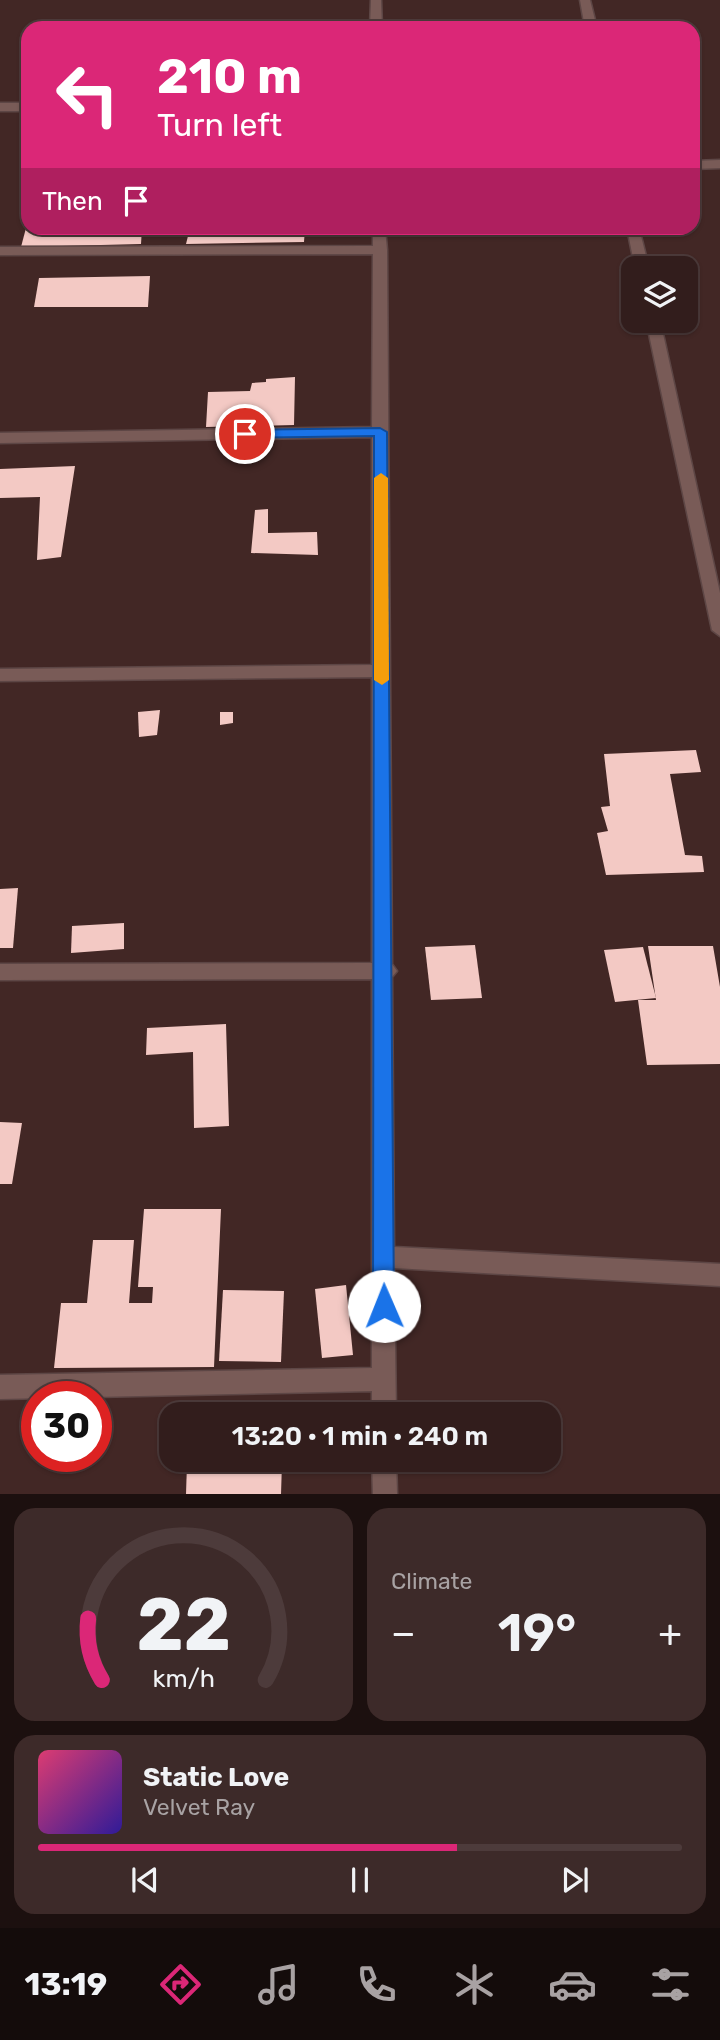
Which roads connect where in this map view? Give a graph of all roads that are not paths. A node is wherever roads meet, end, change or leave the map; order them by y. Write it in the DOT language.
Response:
graph roads {
  1 [pos="376,0"];
  2 [pos="585,0"];
  3 [pos="376,21"];
  4 [pos="590,21"];
  5 [pos="0,107"];
  6 [pos="21,107"];
  7 [pos="720,164"];
  8 [pos="700,165"];
  9 [pos="379,235"];
  10 [pos="635,235"];
  11 [pos="380,250"];
  12 [pos="0,251"];
  13 [pos="640,256"];
  14 [pos="656,333"];
  15 [pos="380,432"];
  16 [pos="0,438"];
  17 [pos="720,630"];
  18 [pos="382,671"];
  19 [pos="0,675"];
  20 [pos="385,970"];
  21 [pos="0,972"];
  22 [pos="383,1257"];
  23 [pos="720,1275"];
  24 [pos="384,1378"];
  25 [pos="0,1387"];
  26 [pos="384,1402"];
  27 [pos="384,1472"];
  28 [pos="385,1494"];
  1 -- 3 [label="street"];
  2 -- 4 [label="street"];
  5 -- 6 [label="street"];
  7 -- 8 [label="street"];
  9 -- 11 [label="street"];
  10 -- 13 [label="street"];
  11 -- 12 [label="street"];
  11 -- 15 [label="street"];
  14 -- 17 [label="street"];
  15 -- 16 [label="street"];
  15 -- 18 [label="street"];
  18 -- 19 [label="street"];
  18 -- 20 [label="street"];
  20 -- 21 [label="street"];
  20 -- 22 [label="street"];
  22 -- 23 [label="street"];
  22 -- 24 [label="street"];
  24 -- 25 [label="street"];
  24 -- 26 [label="street"];
  27 -- 28 [label="street"];
}
